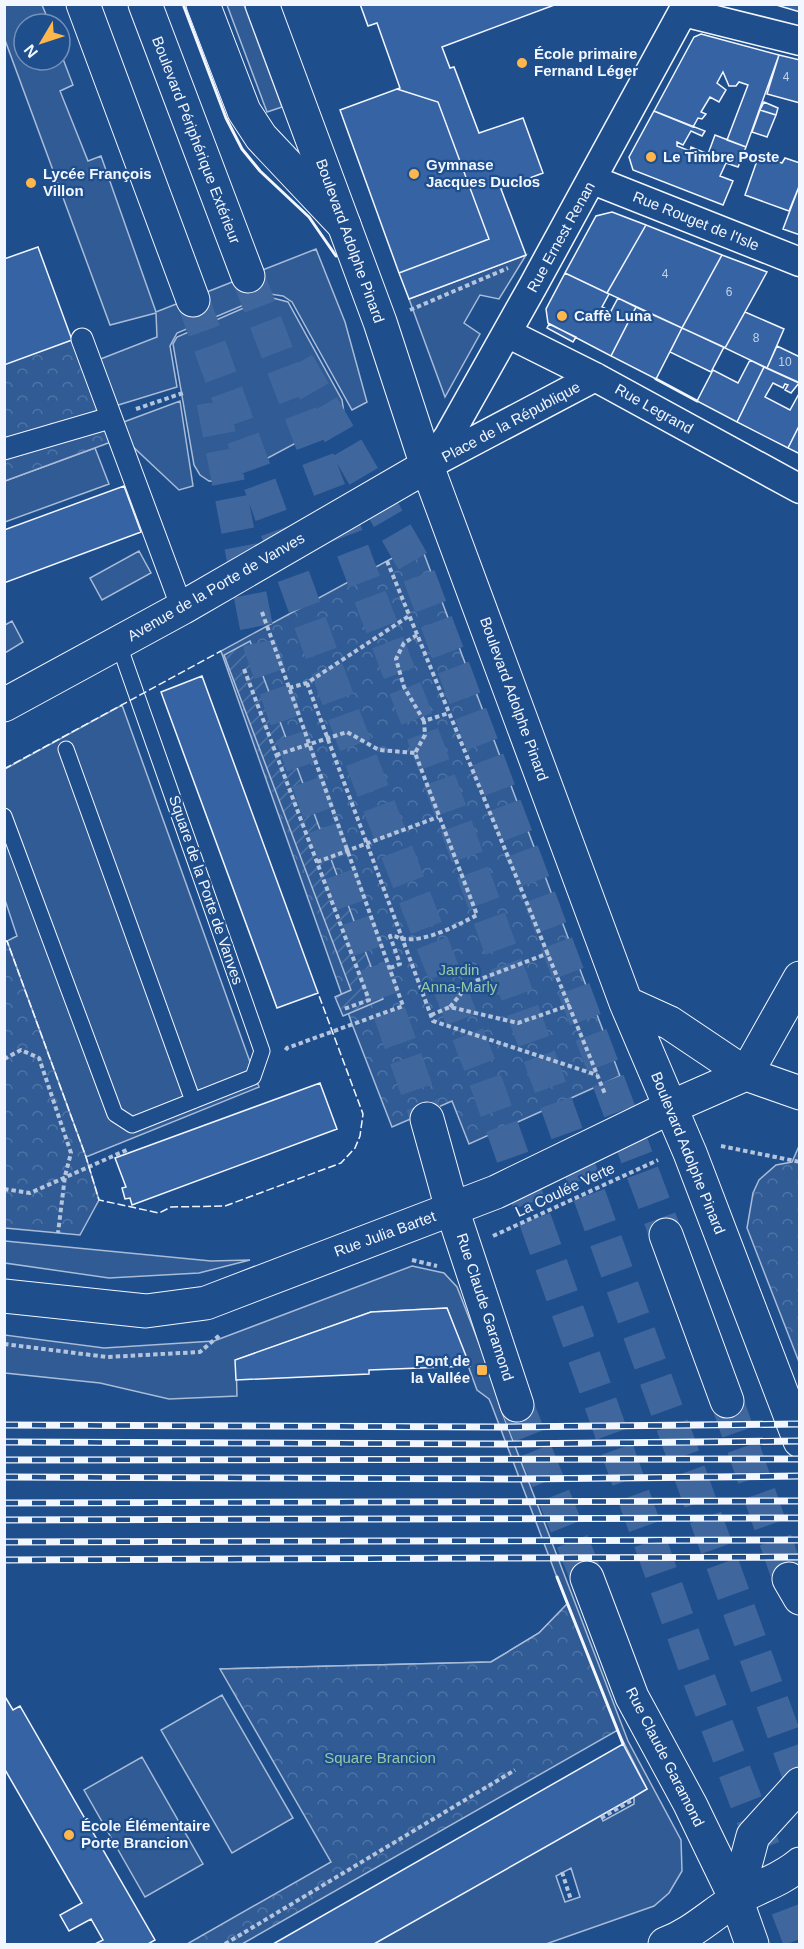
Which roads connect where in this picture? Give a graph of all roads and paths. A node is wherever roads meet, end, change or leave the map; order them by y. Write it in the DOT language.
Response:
graph roads {
  1 [pos="83,4"];
  2 [pos="146,4"];
  3 [pos="203,4"];
  4 [pos="262,4"];
  5 [pos="685,8"];
  6 [pos="800,41"];
  7 [pos="593,180"];
  8 [pos="344,225"];
  9 [pos="800,262"];
  10 [pos="510,268"];
  11 [pos="248,276"];
  12 [pos="193,300"];
  13 [pos="381,322"];
  14 [pos="507,333"];
  15 [pos="82,339"];
  16 [pos="595,377"];
  17 [pos="183,393"];
  18 [pos="110,418"];
  19 [pos="4,449"];
  20 [pos="427,466"];
  21 [pos="800,489"];
  22 [pos="387,561"];
  23 [pos="182,608"];
  24 [pos="262,612"];
  25 [pos="409,616"];
  26 [pos="417,635"];
  27 [pos="118,642"];
  28 [pos="244,669"];
  29 [pos="307,683"];
  30 [pos="289,688"];
  31 [pos="4,705"];
  32 [pos="449,713"];
  33 [pos="424,721"];
  34 [pos="327,738"];
  35 [pos="309,744"];
  36 [pos="66,750"];
  37 [pos="415,753"];
  38 [pos="276,755"];
  39 [pos="4,816"];
  40 [pos="438,817"];
  41 [pos="366,843"];
  42 [pos="348,850"];
  43 [pos="317,862"];
  44 [pos="403,939"];
  45 [pos="549,953"];
  46 [pos="390,968"];
  47 [pos="800,978"];
  48 [pos="626,1003"];
  49 [pos="570,1005"];
  50 [pos="450,1007"];
  51 [pos="344,1009"];
  52 [pos="431,1015"];
  53 [pos="352,1024"];
  54 [pos="4,1059"];
  55 [pos="746,1074"];
  56 [pos="598,1075"];
  57 [pos="800,1093"];
  58 [pos="606,1094"];
  59 [pos="193,1101"];
  60 [pos="671,1107"];
  61 [pos="427,1119"];
  62 [pos="718,1146"];
  63 [pos="661,1158"];
  64 [pos="800,1162"];
  65 [pos="87,1166"];
  66 [pos="65,1176"];
  67 [pos="4,1189"];
  68 [pos="452,1209"];
  69 [pos="58,1233"];
  70 [pos="666,1235"];
  71 [pos="488,1239"];
  72 [pos="407,1259"];
  73 [pos="442,1265"];
  74 [pos="4,1296"];
  75 [pos="4,1344"];
  76 [pos="200,1352"];
  77 [pos="727,1401"];
  78 [pos="517,1405"];
  79 [pos="800,1441"];
  80 [pos="587,1578"];
  81 [pos="514,1770"];
  82 [pos="800,1784"];
  83 [pos="634,1799"];
  84 [pos="602,1818"];
  85 [pos="800,1864"];
  86 [pos="562,1872"];
  87 [pos="736,1899"];
  88 [pos="572,1900"];
  89 [pos="225,1944"];
  90 [pos="665,1944"];
  91 [pos="752,1944"];
  1 -- 12 [label="main road"];
  2 -- 11 [label="main road, Boulevard Périphérique Extérieur"];
  3 -- 8 [label="main road"];
  4 -- 8 [label="main road, Boulevard Adolphe Pinard"];
  5 -- 6 [label="street"];
  5 -- 7 [label="street, Rue Ernest Renan"];
  7 -- 9 [label="street, Rue Rouget de l'Isle"];
  7 -- 14 [label="street, Rue Ernest Renan"];
  8 -- 13 [label="main road, Boulevard Adolphe Pinard"];
  10 -- 13 [label="path"];
  13 -- 20 [label="main road, Boulevard Adolphe Pinard"];
  14 -- 16 [label="street, Rue Legrand"];
  14 -- 20 [label="street, Rue Ernest Renan"];
  15 -- 18 [label="street"];
  16 -- 20 [label="street, Place de la République"];
  16 -- 21 [label="street, Rue Legrand"];
  17 -- 18 [label="path"];
  18 -- 19 [label="street"];
  18 -- 23 [label="street"];
  20 -- 23 [label="main road, Avenue de la Porte de Vanves"];
  20 -- 48 [label="main road, Boulevard Adolphe Pinard"];
  22 -- 25 [label="path"];
  23 -- 27 [label="main road, Avenue de la Porte de Vanves"];
  24 -- 30 [label="path"];
  25 -- 26 [label="path"];
  25 -- 29 [label="path"];
  26 -- 32 [label="path"];
  26 -- 33 [label="path"];
  27 -- 31 [label="main road, Avenue de la Porte de Vanves"];
  27 -- 59 [label="lane, Square de la Porte de Vanves"];
  28 -- 38 [label="path"];
  29 -- 30 [label="path"];
  29 -- 34 [label="path"];
  30 -- 35 [label="path"];
  32 -- 33 [label="path"];
  32 -- 45 [label="path"];
  33 -- 37 [label="path"];
  34 -- 35 [label="path"];
  34 -- 37 [label="path"];
  34 -- 41 [label="path"];
  35 -- 38 [label="path"];
  35 -- 42 [label="path"];
  36 -- 59 [label="lane"];
  37 -- 40 [label="path"];
  38 -- 43 [label="path"];
  39 -- 59 [label="lane, Square de la Porte de Vanves"];
  40 -- 41 [label="path"];
  40 -- 44 [label="path"];
  41 -- 42 [label="path"];
  41 -- 44 [label="path"];
  42 -- 43 [label="path"];
  42 -- 46 [label="path"];
  43 -- 51 [label="path"];
  44 -- 46 [label="path"];
  44 -- 52 [label="path"];
  45 -- 49 [label="path"];
  45 -- 50 [label="path"];
  46 -- 53 [label="path"];
  47 -- 55 [label="main road"];
  48 -- 55 [label="main road"];
  48 -- 60 [label="main road, Boulevard Adolphe Pinard"];
  49 -- 50 [label="path"];
  49 -- 56 [label="path"];
  50 -- 52 [label="path"];
  52 -- 56 [label="path"];
  54 -- 66 [label="path"];
  55 -- 57 [label="main road"];
  55 -- 60 [label="main road, Rue Julia Bartet"];
  56 -- 58 [label="path"];
  60 -- 68 [label="main road, Rue Julia Bartet"];
  60 -- 79 [label="main road, Boulevard Adolphe Pinard"];
  61 -- 68 [label="main road, Rue Claude Garamond"];
  62 -- 64 [label="path"];
  63 -- 71 [label="path, La Coulée Verte"];
  65 -- 66 [label="path"];
  66 -- 67 [label="path"];
  66 -- 69 [label="path"];
  68 -- 74 [label="main road, Rue Julia Bartet"];
  68 -- 78 [label="main road, Rue Claude Garamond"];
  70 -- 77 [label="main road"];
  72 -- 73 [label="path"];
  75 -- 76 [label="path"];
  80 -- 87 [label="main road, Rue Claude Garamond"];
  81 -- 89 [label="path"];
  82 -- 87 [label="main road"];
  83 -- 84 [label="path"];
  85 -- 87 [label="main road"];
  86 -- 88 [label="path"];
  87 -- 90 [label="main road"];
  87 -- 91 [label="main road, Rue Claude Garamond"];
}
